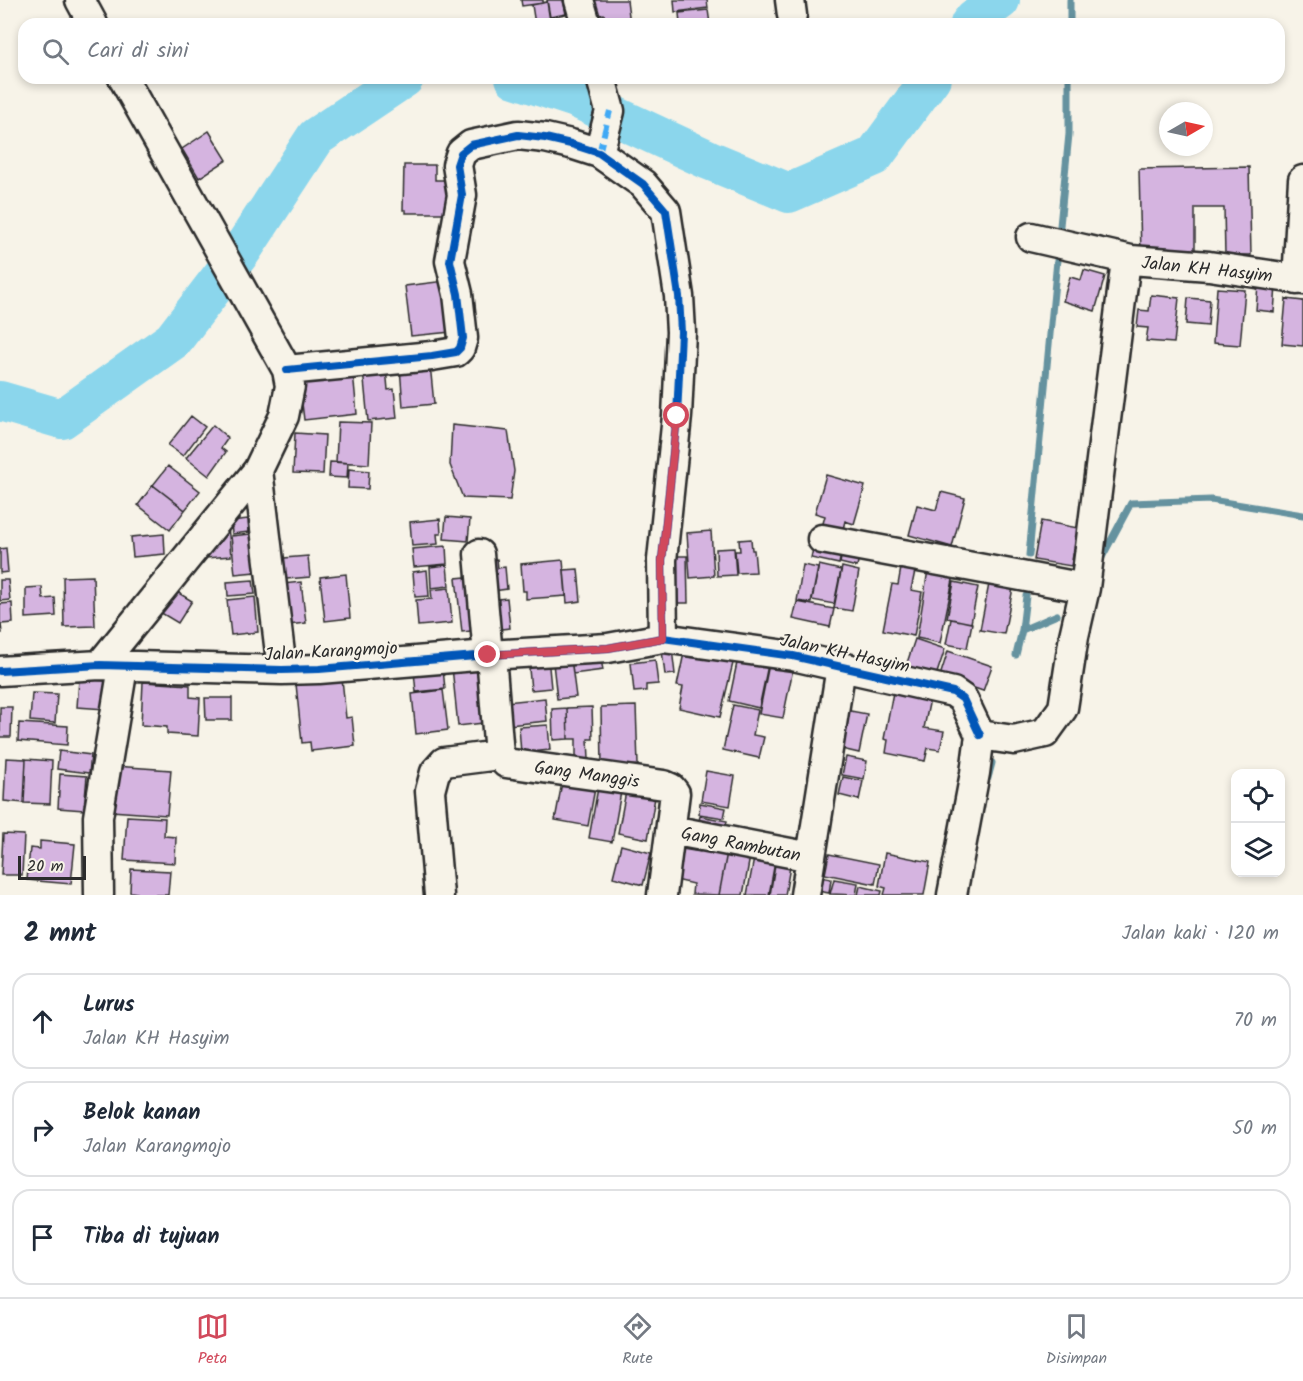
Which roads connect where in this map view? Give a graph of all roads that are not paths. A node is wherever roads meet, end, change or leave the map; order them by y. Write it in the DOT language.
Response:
graph roads {
  1 [pos="80,0"];
  2 [pos="579,0"];
  3 [pos="90,18"];
  4 [pos="584,18"];
  5 [pos="126,84"];
  6 [pos="603,84"];
  7 [pos="600,150"];
  8 [pos="1303,180"];
  9 [pos="1031,237"];
  10 [pos="1131,260"];
  11 [pos="1300,280"];
  12 [pos="287,370"];
  13 [pos="258,470"];
  14 [pos="822,539"];
  15 [pos="479,554"];
  16 [pos="1085,588"];
  17 [pos="663,638"];
  18 [pos="490,655"];
  19 [pos="111,666"];
  20 [pos="841,667"];
  21 [pos="282,670"];
  22 [pos="0,671"];
  23 [pos="980,735"];
  24 [pos="499,755"];
  25 [pos="671,830"];
  26 [pos="811,857"];
  27 [pos="99,895"];
  28 [pos="439,895"];
  29 [pos="662,895"];
  30 [pos="805,895"];
  31 [pos="952,895"];
  1 -- 3 [label="street"];
  2 -- 4 [label="street"];
  5 -- 12 [label="street"];
  6 -- 7 [label="street"];
  7 -- 12 [label="street"];
  7 -- 17 [label="street"];
  8 -- 11 [label="street"];
  9 -- 10 [label="street"];
  10 -- 11 [label="street, Jalan KH Hasyim"];
  10 -- 16 [label="street, Jalan KH Hasyim"];
  12 -- 13 [label="street"];
  13 -- 19 [label="street"];
  13 -- 21 [label="street"];
  14 -- 16 [label="street"];
  15 -- 18 [label="street"];
  16 -- 23 [label="street, Jalan KH Hasyim"];
  17 -- 18 [label="street, Jalan Karangmojo"];
  17 -- 20 [label="street, Jalan KH Hasyim"];
  18 -- 21 [label="street, Jalan Karangmojo"];
  18 -- 24 [label="street"];
  19 -- 21 [label="street, Jalan Karangmojo"];
  19 -- 22 [label="street, Jalan Karangmojo"];
  19 -- 27 [label="street"];
  20 -- 23 [label="street, Jalan KH Hasyim"];
  20 -- 26 [label="street"];
  23 -- 31 [label="street"];
  24 -- 25 [label="street, Gang Manggis"];
  24 -- 28 [label="street"];
  25 -- 26 [label="street, Gang Rambutan"];
  25 -- 29 [label="street, Gang Manggis"];
  26 -- 30 [label="street"];
}
